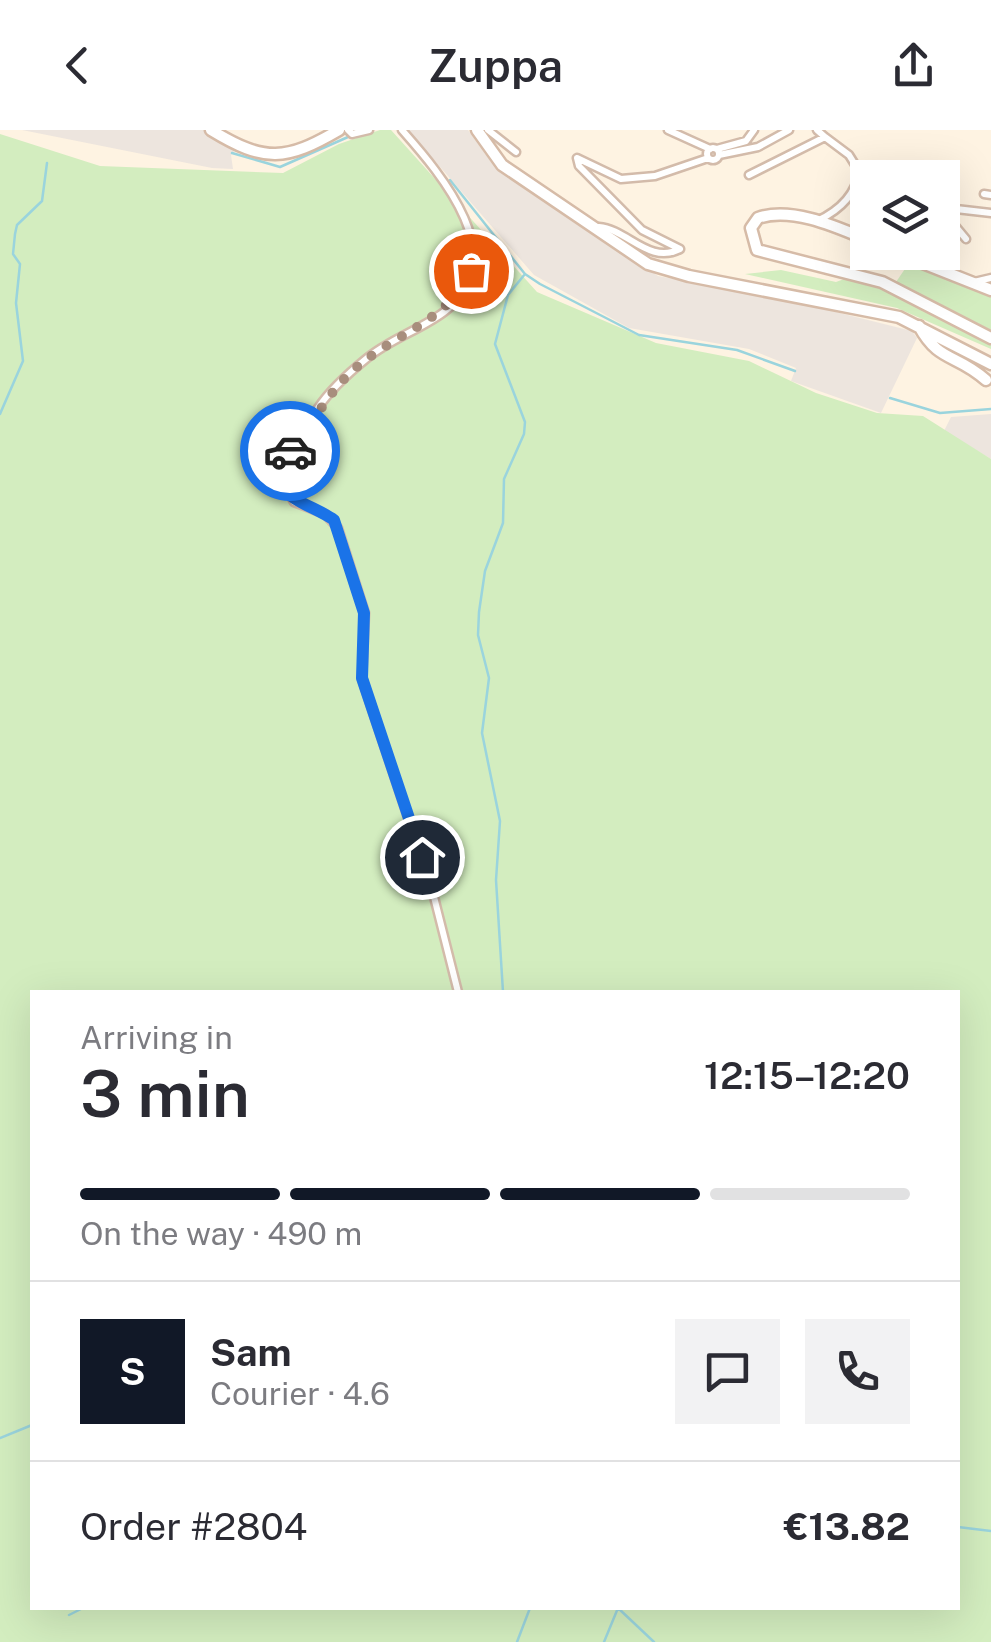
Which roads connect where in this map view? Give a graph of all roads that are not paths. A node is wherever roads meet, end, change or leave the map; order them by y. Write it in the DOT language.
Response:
graph roads {
  1 [pos="211,130"];
  2 [pos="348,130"];
  3 [pos="369,130"];
  4 [pos="402,130"];
  5 [pos="477,130"];
  6 [pos="488,130"];
  7 [pos="668,130"];
  8 [pos="754,130"];
  9 [pos="789,130"];
  10 [pos="818,130"];
  11 [pos="333,132"];
  12 [pos="826,137"];
  13 [pos="715,151"];
  14 [pos="516,152"];
  15 [pos="749,175"];
  16 [pos="841,206"];
  17 [pos="960,209"];
  18 [pos="991,213"];
  19 [pos="816,222"];
  20 [pos="599,227"];
  21 [pos="840,228"];
  22 [pos="850,232"];
  23 [pos="960,232"];
  24 [pos="966,239"];
  25 [pos="942,270"];
  26 [pos="991,278"];
  27 [pos="973,282"];
  28 [pos="991,290"];
  29 [pos="931,334"];
  30 [pos="991,338"];
  31 [pos="991,356"];
  32 [pos="991,364"];
  33 [pos="988,382"];
  34 [pos="457,990"];
  1 -- 11 [label="main road"];
  2 -- 3 [label="street"];
  4 -- 34 [label="street"];
  5 -- 20 [label="main road"];
  6 -- 14 [label="street"];
  7 -- 13 [label="street"];
  8 -- 13 [label="street"];
  9 -- 13 [label="street"];
  10 -- 12 [label="street"];
  12 -- 15 [label="street"];
  12 -- 16 [label="street"];
  13 -- 20 [label="street"];
  16 -- 19 [label="street"];
  16 -- 21 [label="street"];
  17 -- 18 [label="street"];
  19 -- 21 [label="main road"];
  19 -- 30 [label="main road"];
  20 -- 29 [label="main road"];
  21 -- 22 [label="main road"];
  23 -- 24 [label="street"];
  25 -- 27 [label="main road"];
  26 -- 27 [label="street"];
  27 -- 28 [label="main road"];
  29 -- 31 [label="main road"];
  29 -- 32 [label="main road"];
  29 -- 33 [label="main road"];
}
